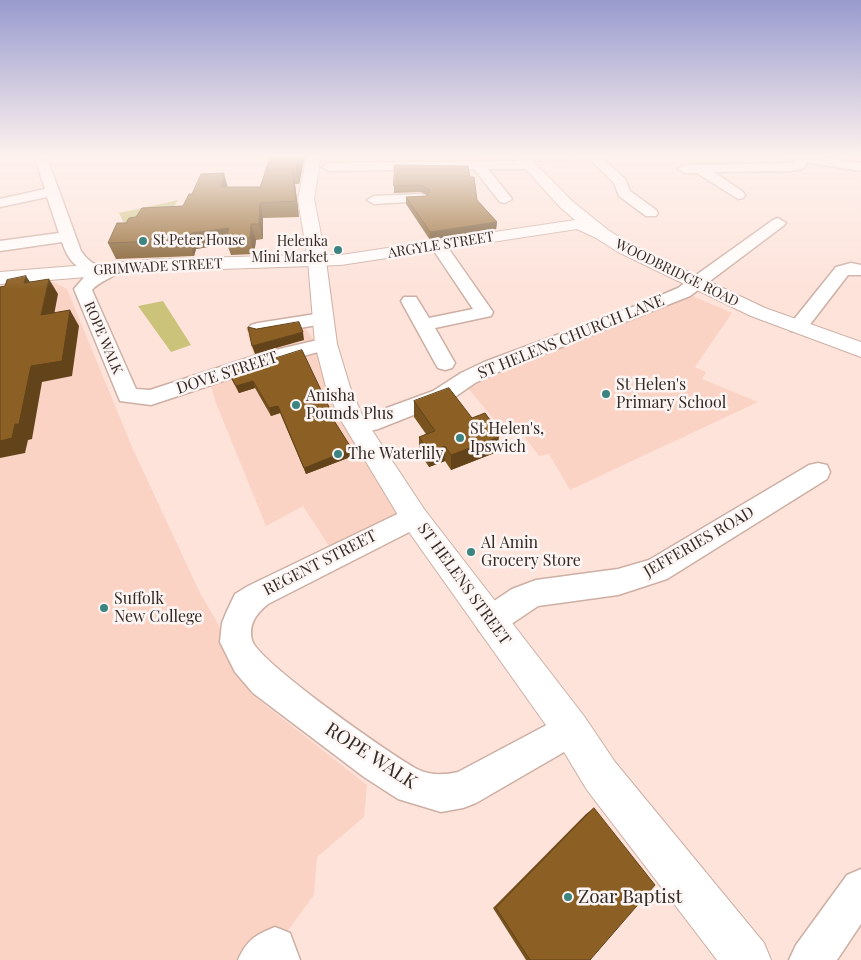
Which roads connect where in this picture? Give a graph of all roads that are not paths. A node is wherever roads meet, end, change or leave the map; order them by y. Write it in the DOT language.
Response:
graph roads {
  1 [pos="15,200"];
  2 [pos="55,200"];
  3 [pos="307,200"];
  4 [pos="562,200"];
  5 [pos="633,200"];
  6 [pos="0,203"];
  7 [pos="566,204"];
  8 [pos="651,213"];
  9 [pos="778,223"];
  10 [pos="565,226"];
  11 [pos="602,234"];
  12 [pos="70,240"];
  13 [pos="438,245"];
  14 [pos="0,246"];
  15 [pos="316,261"];
  16 [pos="106,269"];
  17 [pos="861,270"];
  18 [pos="0,278"];
  19 [pos="693,285"];
  20 [pos="410,301"];
  21 [pos="322,318"];
  22 [pos="424,325"];
  23 [pos="798,327"];
  24 [pos="258,329"];
  25 [pos="326,344"];
  26 [pos="861,350"];
  27 [pos="445,363"];
  28 [pos="128,396"];
  29 [pos="370,422"];
  30 [pos="818,472"];
  31 [pos="414,516"];
  32 [pos="490,620"];
  33 [pos="237,623"];
  34 [pos="572,729"];
  35 [pos="861,889"];
  36 [pos="747,960"];
  37 [pos="811,960"];
  1 -- 6 [label="street"];
  2 -- 12 [label="street"];
  3 -- 15 [label="main road, ST HELENS STREET"];
  4 -- 7 [label="main road, WOODBRIDGE ROAD"];
  5 -- 8 [label="street"];
  7 -- 10 [label="main road"];
  7 -- 11 [label="main road, WOODBRIDGE ROAD"];
  9 -- 19 [label="street, ST HELENS CHURCH LANE"];
  10 -- 11 [label="main road, ARGYLE STREET"];
  10 -- 13 [label="main road, ARGYLE STREET"];
  11 -- 19 [label="main road, WOODBRIDGE ROAD"];
  12 -- 14 [label="street"];
  12 -- 16 [label="street"];
  13 -- 15 [label="main road, ARGYLE STREET"];
  13 -- 22 [label="street"];
  15 -- 16 [label="main road, GRIMWADE STREET"];
  15 -- 21 [label="main road, ST HELENS STREET"];
  16 -- 18 [label="main road, GRIMWADE STREET"];
  16 -- 28 [label="street, ROPE WALK"];
  17 -- 23 [label="street"];
  19 -- 23 [label="main road, WOODBRIDGE ROAD"];
  19 -- 29 [label="street, ST HELENS CHURCH LANE"];
  20 -- 22 [label="street"];
  21 -- 24 [label="street"];
  21 -- 25 [label="main road, ST HELENS STREET"];
  22 -- 27 [label="street"];
  23 -- 26 [label="main road, WOODBRIDGE ROAD"];
  25 -- 28 [label="street, DOVE STREET"];
  25 -- 31 [label="main road, ST HELENS STREET"];
  30 -- 32 [label="street, JEFFERIES ROAD"];
  31 -- 32 [label="main road, ST HELENS STREET"];
  31 -- 33 [label="street, REGENT STREET"];
  32 -- 34 [label="main road, ST HELENS STREET"];
  33 -- 34 [label="street, ROPE WALK"];
  34 -- 36 [label="main road, ST HELENS STREET"];
  35 -- 37 [label="street"];
}
